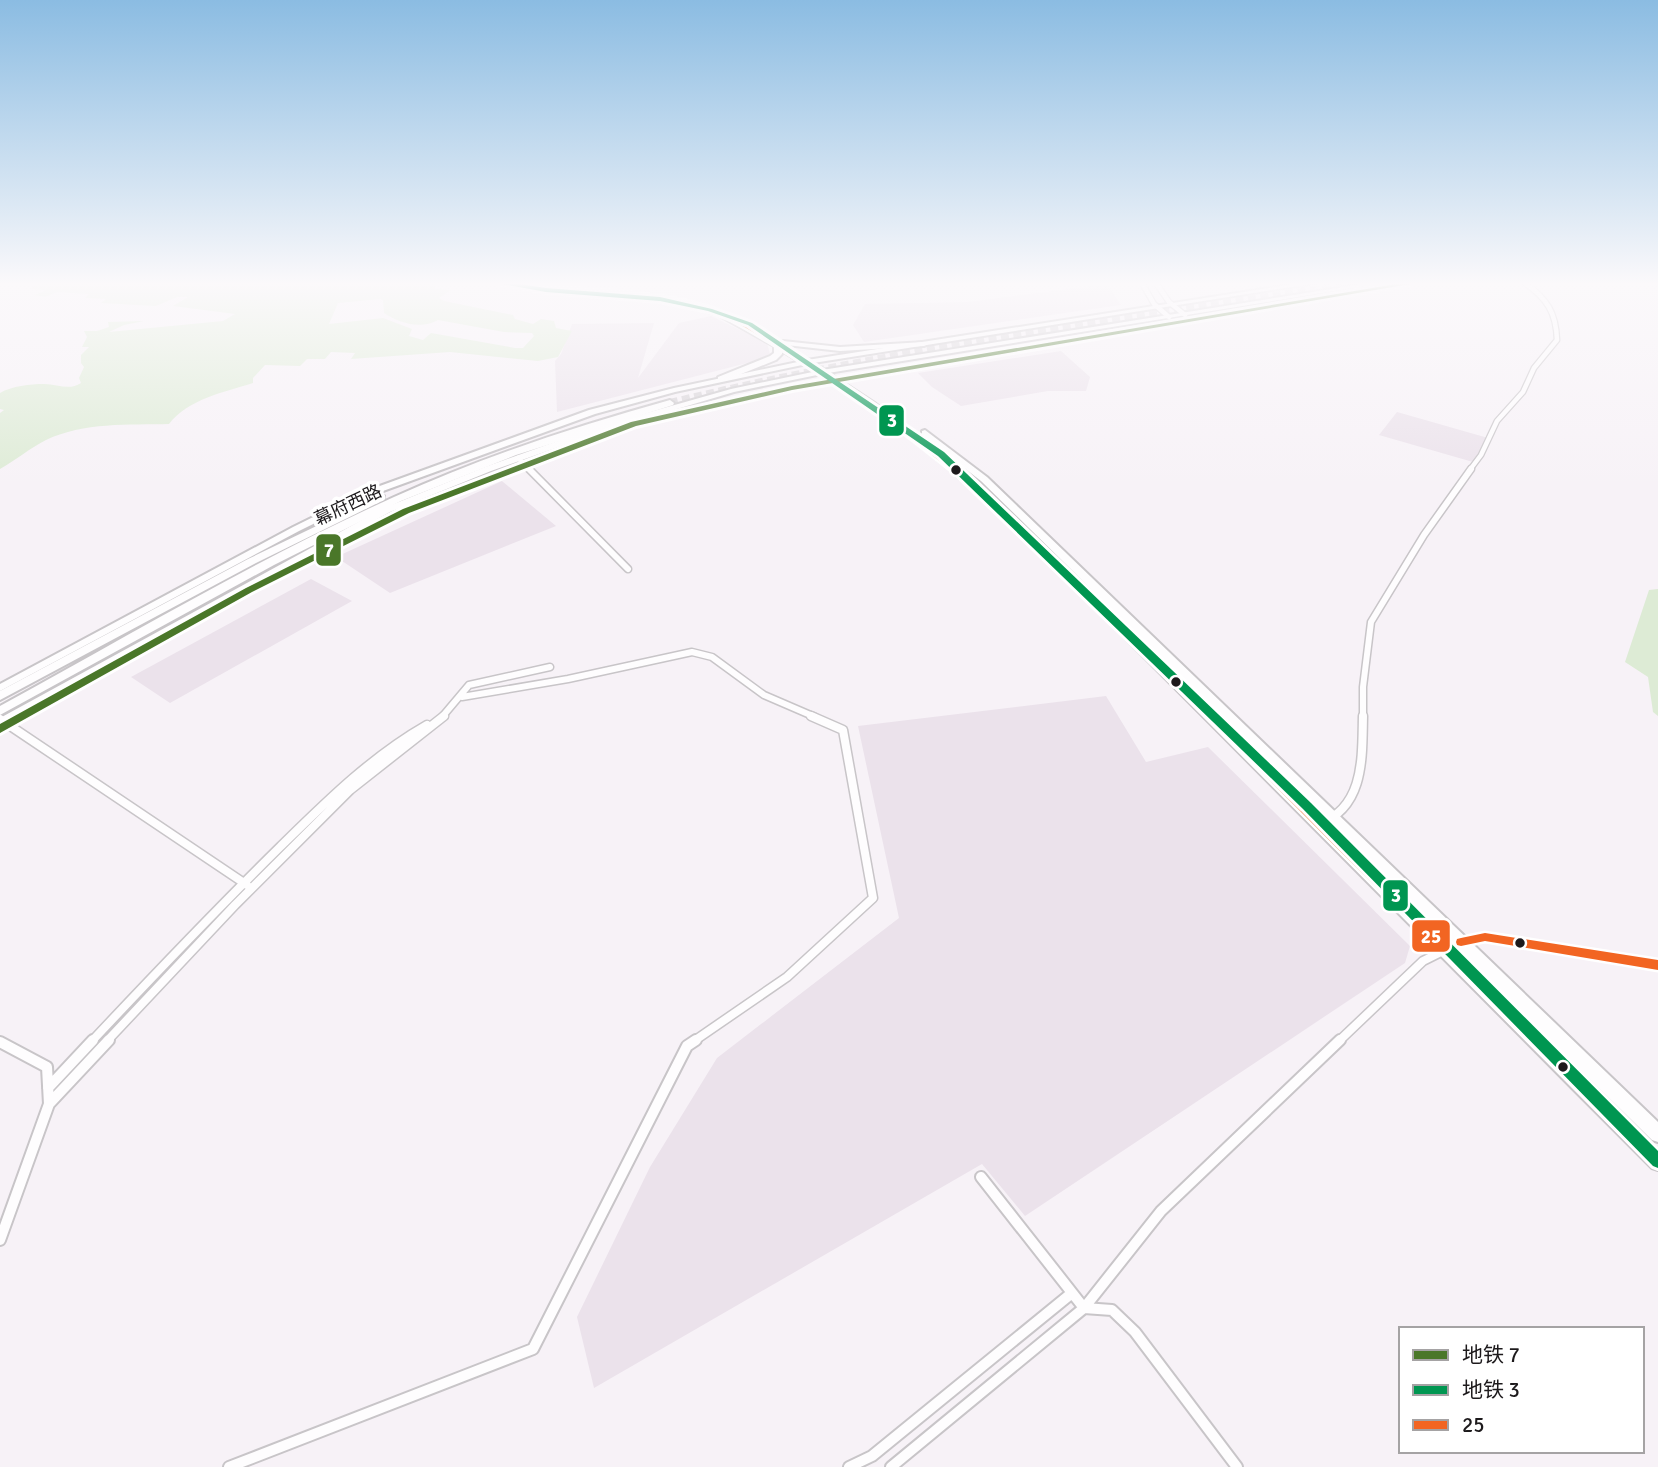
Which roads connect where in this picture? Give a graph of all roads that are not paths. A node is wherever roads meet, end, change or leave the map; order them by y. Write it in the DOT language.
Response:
graph roads {
  1 [pos="779,351"];
  2 [pos="795,351"];
  3 [pos="889,351"];
  4 [pos="947,351"];
  5 [pos="1548,351"];
  6 [pos="819,366"];
  7 [pos="721,379"];
  8 [pos="518,458"];
  9 [pos="628,569"];
  10 [pos="550,667"];
  11 [pos="0,688"];
  12 [pos="0,696"];
  13 [pos="462,697"];
  14 [pos="444,717"];
  15 [pos="1,718"];
  16 [pos="1326,821"];
  17 [pos="251,887"];
  18 [pos="1461,942"];
  19 [pos="1443,951"];
  20 [pos="1658,965"];
  21 [pos="0,1042"];
  22 [pos="48,1088"];
  23 [pos="49,1104"];
  24 [pos="1658,1134"];
  25 [pos="1658,1161"];
  26 [pos="981,1177"];
  27 [pos="0,1240"];
  28 [pos="1072,1293"];
  29 [pos="1084,1308"];
  30 [pos="229,1467"];
  31 [pos="849,1467"];
  32 [pos="891,1467"];
  33 [pos="1237,1467"];
  1 -- 7 [label="main road"];
  2 -- 6 [label="main road"];
  3 -- 6 [label="main road"];
  4 -- 6 [label="main road, 幕府西路"];
  5 -- 16 [label="street"];
  6 -- 7 [label="main road, 幕府西路"];
  6 -- 8 [label="main road, 幕府西路"];
  6 -- 16 [label="main road"];
  7 -- 11 [label="main road, 幕府西路"];
  8 -- 9 [label="street"];
  8 -- 15 [label="main road, 幕府西路"];
  10 -- 13 [label="street"];
  12 -- 15 [label="main road, 幕府西路"];
  13 -- 14 [label="street"];
  13 -- 30 [label="street"];
  14 -- 17 [label="street"];
  14 -- 22 [label="street"];
  15 -- 17 [label="street"];
  16 -- 18 [label="main road"];
  16 -- 19 [label="main road"];
  17 -- 23 [label="street"];
  18 -- 19 [label="street"];
  18 -- 20 [label="street"];
  18 -- 24 [label="main road"];
  19 -- 25 [label="main road"];
  19 -- 29 [label="street"];
  21 -- 22 [label="street"];
  22 -- 23 [label="street"];
  23 -- 27 [label="street"];
  26 -- 28 [label="street"];
  28 -- 29 [label="street"];
  28 -- 31 [label="street"];
  29 -- 32 [label="street"];
  29 -- 33 [label="street"];
}
